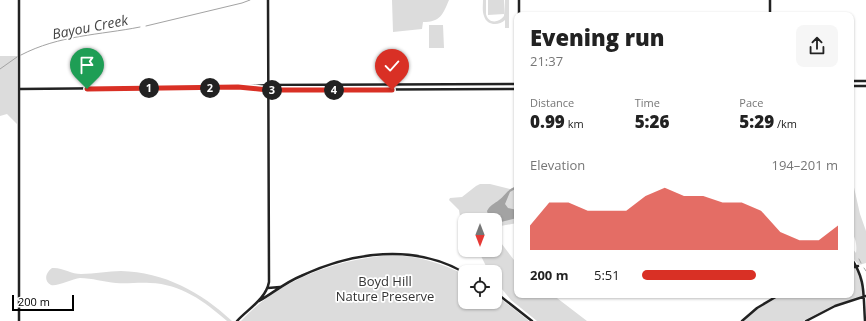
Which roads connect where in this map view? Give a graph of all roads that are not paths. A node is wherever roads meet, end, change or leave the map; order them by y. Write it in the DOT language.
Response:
graph roads {
  1 [pos="18,0"];
  2 [pos="268,0"];
  3 [pos="519,0"];
  4 [pos="770,0"];
  5 [pos="519,12"];
  6 [pos="770,12"];
  7 [pos="854,81"];
  8 [pos="866,81"];
  9 [pos="514,84"];
  10 [pos="268,86"];
  11 [pos="854,86"];
  12 [pos="866,86"];
  13 [pos="238,87"];
  14 [pos="18,89"];
  15 [pos="514,89"];
  16 [pos="268,90"];
  17 [pos="854,261"];
  18 [pos="859,266"];
  19 [pos="854,267"];
  20 [pos="458,270"];
  21 [pos="282,286"];
  22 [pos="268,288"];
  23 [pos="866,296"];
  24 [pos="502,297"];
  25 [pos="775,298"];
  26 [pos="255,304"];
  27 [pos="19,321"];
  28 [pos="237,321"];
  29 [pos="532,321"];
  30 [pos="742,321"];
  31 [pos="806,321"];
  32 [pos="865,321"];
  1 -- 14 [label="street"];
  2 -- 10 [label="street"];
  3 -- 5 [label="street"];
  4 -- 6 [label="street"];
  7 -- 8 [label="street"];
  9 -- 10 [label="street"];
  10 -- 13 [label="street"];
  10 -- 16 [label="street"];
  11 -- 12 [label="street"];
  13 -- 14 [label="street"];
  13 -- 16 [label="street"];
  14 -- 27 [label="street"];
  15 -- 16 [label="street"];
  16 -- 22 [label="street"];
  17 -- 18 [label="street"];
  18 -- 19 [label="street"];
  18 -- 23 [label="street"];
  20 -- 21 [label="street"];
  21 -- 22 [label="street"];
  21 -- 26 [label="street"];
  22 -- 26 [label="street"];
  23 -- 31 [label="street"];
  23 -- 32 [label="street"];
  24 -- 29 [label="street"];
  25 -- 30 [label="street"];
  26 -- 28 [label="street"];
}
